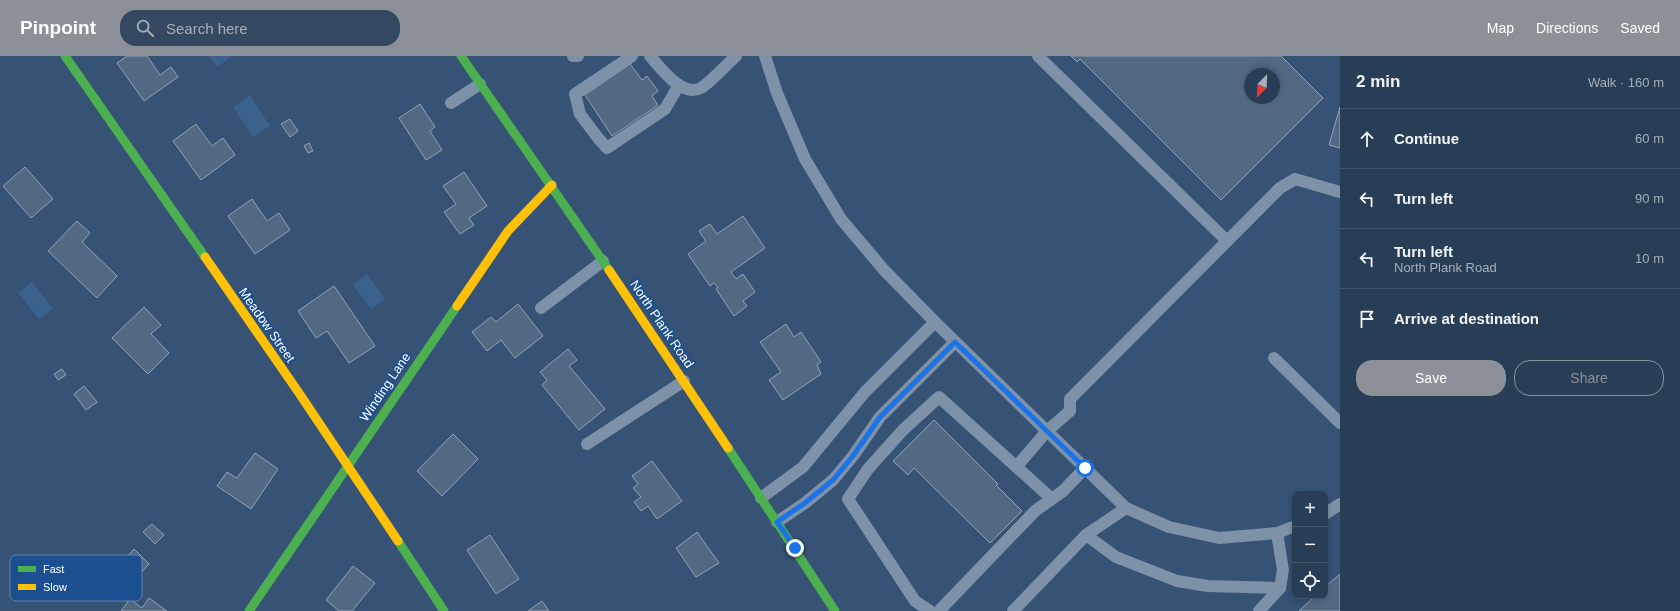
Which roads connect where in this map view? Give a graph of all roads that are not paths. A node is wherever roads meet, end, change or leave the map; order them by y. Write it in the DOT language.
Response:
graph roads {
  1 [pos="65,56"];
  2 [pos="461,56"];
  3 [pos="573,56"];
  4 [pos="578,56"];
  5 [pos="632,56"];
  6 [pos="650,56"];
  7 [pos="736,56"];
  8 [pos="765,56"];
  9 [pos="1038,56"];
  10 [pos="480,84"];
  11 [pos="680,85"];
  12 [pos="451,103"];
  13 [pos="552,185"];
  14 [pos="1340,192"];
  15 [pos="1227,241"];
  16 [pos="603,261"];
  17 [pos="541,308"];
  18 [pos="934,322"];
  19 [pos="955,342"];
  20 [pos="1274,358"];
  21 [pos="684,382"];
  22 [pos="1340,423"];
  23 [pos="1047,431"];
  24 [pos="587,444"];
  25 [pos="347,465"];
  26 [pos="1017,466"];
  27 [pos="1085,468"];
  28 [pos="761,498"];
  29 [pos="1052,499"];
  30 [pos="1340,504"];
  31 [pos="1126,508"];
  32 [pos="1328,512"];
  33 [pos="777,522"];
  34 [pos="1293,527"];
  35 [pos="1277,534"];
  36 [pos="1086,535"];
  37 [pos="1280,588"];
  38 [pos="250,611"];
  39 [pos="444,611"];
  40 [pos="835,611"];
  41 [pos="930,611"];
  42 [pos="939,611"];
  43 [pos="1013,611"];
  44 [pos="1258,611"];
  1 -- 25 [label="street, Meadow Street"];
  2 -- 10 [label="street, North Plank Road"];
  3 -- 4 [label="lane"];
  5 -- 11 [label="lane"];
  6 -- 11 [label="lane"];
  7 -- 11 [label="lane"];
  8 -- 18 [label="lane"];
  9 -- 15 [label="lane"];
  10 -- 12 [label="lane"];
  10 -- 13 [label="street, North Plank Road"];
  13 -- 16 [label="street, North Plank Road"];
  13 -- 25 [label="street, Winding Lane"];
  14 -- 15 [label="lane"];
  15 -- 23 [label="lane"];
  16 -- 17 [label="lane"];
  16 -- 21 [label="street, North Plank Road"];
  18 -- 19 [label="lane"];
  18 -- 28 [label="lane"];
  19 -- 23 [label="lane"];
  19 -- 33 [label="lane"];
  20 -- 22 [label="lane"];
  21 -- 24 [label="lane"];
  21 -- 28 [label="street, North Plank Road"];
  23 -- 26 [label="lane"];
  23 -- 27 [label="lane"];
  25 -- 38 [label="street, Winding Lane"];
  25 -- 39 [label="street, Meadow Street"];
  26 -- 29 [label="lane"];
  26 -- 41 [label="lane"];
  27 -- 29 [label="lane"];
  27 -- 31 [label="lane"];
  28 -- 33 [label="street, North Plank Road"];
  29 -- 42 [label="lane"];
  30 -- 32 [label="lane"];
  31 -- 35 [label="lane"];
  31 -- 36 [label="lane"];
  33 -- 40 [label="street, North Plank Road"];
  34 -- 35 [label="lane"];
  35 -- 37 [label="lane"];
  36 -- 37 [label="lane"];
  36 -- 43 [label="lane"];
  37 -- 44 [label="lane"];
}
